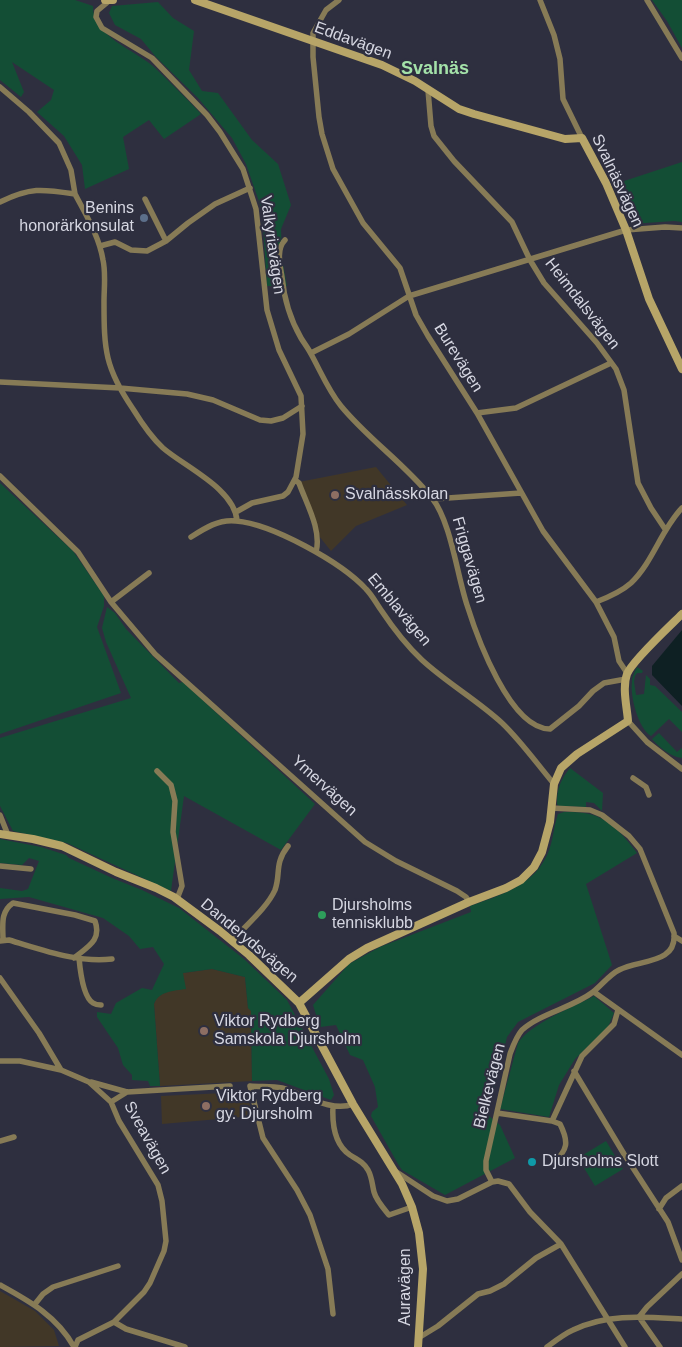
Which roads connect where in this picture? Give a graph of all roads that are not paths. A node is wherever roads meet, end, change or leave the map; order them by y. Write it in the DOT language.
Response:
graph roads {
  1 [pos="109,0"];
  2 [pos="195,0"];
  3 [pos="340,0"];
  4 [pos="540,0"];
  5 [pos="647,0"];
  6 [pos="313,40"];
  7 [pos="682,58"];
  8 [pos="0,87"];
  9 [pos="428,90"];
  10 [pos="582,138"];
  11 [pos="250,188"];
  12 [pos="75,194"];
  13 [pos="145,199"];
  14 [pos="0,202"];
  15 [pos="682,228"];
  16 [pos="626,230"];
  17 [pos="285,240"];
  18 [pos="166,241"];
  19 [pos="100,246"];
  20 [pos="530,260"];
  21 [pos="409,296"];
  22 [pos="311,353"];
  23 [pos="680,360"];
  24 [pos="611,363"];
  25 [pos="682,369"];
  26 [pos="0,382"];
  27 [pos="120,388"];
  28 [pos="302,406"];
  29 [pos="477,413"];
  30 [pos="0,476"];
  31 [pos="294,480"];
  32 [pos="521,493"];
  33 [pos="433,499"];
  34 [pos="682,508"];
  35 [pos="236,512"];
  36 [pos="237,521"];
  37 [pos="665,529"];
  38 [pos="191,537"];
  39 [pos="316,552"];
  40 [pos="149,573"];
  41 [pos="111,602"];
  42 [pos="596,602"];
  43 [pos="682,614"];
  44 [pos="626,676"];
  45 [pos="628,721"];
  46 [pos="682,769"];
  47 [pos="157,771"];
  48 [pos="633,778"];
  49 [pos="554,784"];
  50 [pos="649,795"];
  51 [pos="551,808"];
  52 [pos="0,815"];
  53 [pos="4,834"];
  54 [pos="288,846"];
  55 [pos="0,866"];
  56 [pos="32,869"];
  57 [pos="177,900"];
  58 [pos="469,902"];
  59 [pos="674,936"];
  60 [pos="1,940"];
  61 [pos="232,941"];
  62 [pos="682,941"];
  63 [pos="77,958"];
  64 [pos="112,959"];
  65 [pos="0,978"];
  66 [pos="594,992"];
  67 [pos="299,1003"];
  68 [pos="101,1005"];
  69 [pos="618,1010"];
  70 [pos="682,1055"];
  71 [pos="0,1061"];
  72 [pos="61,1070"];
  73 [pos="574,1071"];
  74 [pos="89,1082"];
  75 [pos="230,1086"];
  76 [pos="127,1092"];
  77 [pos="111,1102"];
  78 [pos="353,1104"];
  79 [pos="333,1106"];
  80 [pos="497,1113"];
  81 [pos="552,1121"];
  82 [pos="14,1137"];
  83 [pos="0,1140"];
  84 [pos="553,1163"];
  85 [pos="395,1171"];
  86 [pos="492,1182"];
  87 [pos="682,1186"];
  88 [pos="412,1208"];
  89 [pos="659,1209"];
  90 [pos="561,1244"];
  91 [pos="682,1260"];
  92 [pos="118,1266"];
  93 [pos="682,1274"];
  94 [pos="0,1284"];
  95 [pos="34,1304"];
  96 [pos="333,1314"];
  97 [pos="639,1317"];
  98 [pos="608,1319"];
  99 [pos="682,1319"];
  100 [pos="114,1322"];
  101 [pos="420,1337"];
  102 [pos="74,1347"];
  103 [pos="185,1347"];
  104 [pos="418,1347"];
  105 [pos="547,1347"];
  106 [pos="625,1347"];
  107 [pos="660,1347"];
  1 -- 11 [label="street, Valkyriavägen"];
  2 -- 6 [label="street, Eddavägen"];
  3 -- 6 [label="street"];
  4 -- 10 [label="street, Svalnäsvägen"];
  5 -- 7 [label="street"];
  6 -- 9 [label="street, Eddavägen"];
  6 -- 21 [label="street, Burevägen"];
  8 -- 12 [label="street"];
  9 -- 10 [label="street, Eddavägen"];
  9 -- 20 [label="street, Heimdalsvägen"];
  10 -- 16 [label="street, Svalnäsvägen"];
  11 -- 18 [label="street"];
  11 -- 28 [label="street, Valkyriavägen"];
  12 -- 14 [label="street"];
  12 -- 19 [label="street"];
  13 -- 18 [label="street"];
  15 -- 16 [label="street"];
  16 -- 20 [label="street"];
  16 -- 23 [label="street, Svalnäsvägen"];
  17 -- 22 [label="street, Friggavägen"];
  18 -- 19 [label="street"];
  19 -- 27 [label="street"];
  20 -- 21 [label="street"];
  20 -- 24 [label="street, Heimdalsvägen"];
  21 -- 22 [label="street"];
  21 -- 29 [label="street, Burevägen"];
  22 -- 33 [label="street, Friggavägen"];
  23 -- 25 [label="street, Svalnäsvägen"];
  24 -- 29 [label="street"];
  24 -- 37 [label="street, Heimdalsvägen"];
  26 -- 27 [label="street"];
  27 -- 28 [label="street"];
  27 -- 35 [label="street"];
  28 -- 31 [label="street, Valkyriavägen"];
  29 -- 32 [label="street, Burevägen"];
  30 -- 41 [label="street, Ymervägen"];
  31 -- 35 [label="street"];
  31 -- 39 [label="street"];
  32 -- 33 [label="street"];
  32 -- 42 [label="street, Burevägen"];
  33 -- 44 [label="street, Friggavägen"];
  34 -- 37 [label="street"];
  35 -- 36 [label="street"];
  36 -- 38 [label="street, Emblavägen"];
  36 -- 39 [label="street, Emblavägen"];
  37 -- 42 [label="street"];
  39 -- 49 [label="street, Emblavägen"];
  40 -- 41 [label="street"];
  41 -- 58 [label="street, Ymervägen"];
  42 -- 44 [label="street, Burevägen"];
  43 -- 44 [label="street"];
  44 -- 45 [label="street"];
  45 -- 46 [label="street"];
  45 -- 49 [label="street"];
  47 -- 57 [label="street"];
  48 -- 50 [label="street"];
  49 -- 51 [label="street"];
  51 -- 58 [label="street"];
  51 -- 59 [label="street"];
  52 -- 53 [label="street"];
  53 -- 57 [label="street, Danderydsvägen"];
  54 -- 61 [label="street"];
  55 -- 56 [label="street"];
  57 -- 61 [label="street, Danderydsvägen"];
  58 -- 67 [label="street"];
  59 -- 62 [label="street"];
  59 -- 66 [label="street, Bielkevägen"];
  60 -- 63 [label="street"];
  60 -- 63 [label="street"];
  61 -- 67 [label="street, Danderydsvägen"];
  63 -- 64 [label="street"];
  63 -- 68 [label="street"];
  65 -- 72 [label="street"];
  66 -- 69 [label="street"];
  66 -- 80 [label="street, Bielkevägen"];
  67 -- 78 [label="street, Danderydsvägen"];
  69 -- 70 [label="street"];
  69 -- 73 [label="street"];
  71 -- 72 [label="street, Sveavägen"];
  72 -- 74 [label="street, Sveavägen"];
  73 -- 81 [label="street"];
  73 -- 89 [label="street"];
  74 -- 76 [label="street"];
  74 -- 77 [label="street, Sveavägen"];
  75 -- 76 [label="street"];
  76 -- 77 [label="street"];
  77 -- 100 [label="street, Sveavägen"];
  78 -- 79 [label="street"];
  78 -- 85 [label="street, Danderydsvägen"];
  79 -- 88 [label="street"];
  79 -- 96 [label="street"];
  80 -- 81 [label="street"];
  80 -- 86 [label="street, Bielkevägen"];
  81 -- 84 [label="street"];
  82 -- 83 [label="street"];
  85 -- 86 [label="street"];
  85 -- 88 [label="street, Auravägen"];
  86 -- 90 [label="street"];
  87 -- 89 [label="street"];
  88 -- 101 [label="street, Auravägen"];
  89 -- 91 [label="street"];
  90 -- 98 [label="street"];
  90 -- 101 [label="street"];
  92 -- 95 [label="street"];
  93 -- 97 [label="street"];
  94 -- 95 [label="street"];
  95 -- 102 [label="street"];
  97 -- 98 [label="street"];
  97 -- 99 [label="street"];
  97 -- 107 [label="street"];
  98 -- 105 [label="street"];
  98 -- 106 [label="street"];
  100 -- 102 [label="street, Sveavägen"];
  100 -- 103 [label="street"];
  101 -- 104 [label="street, Auravägen"];
}
